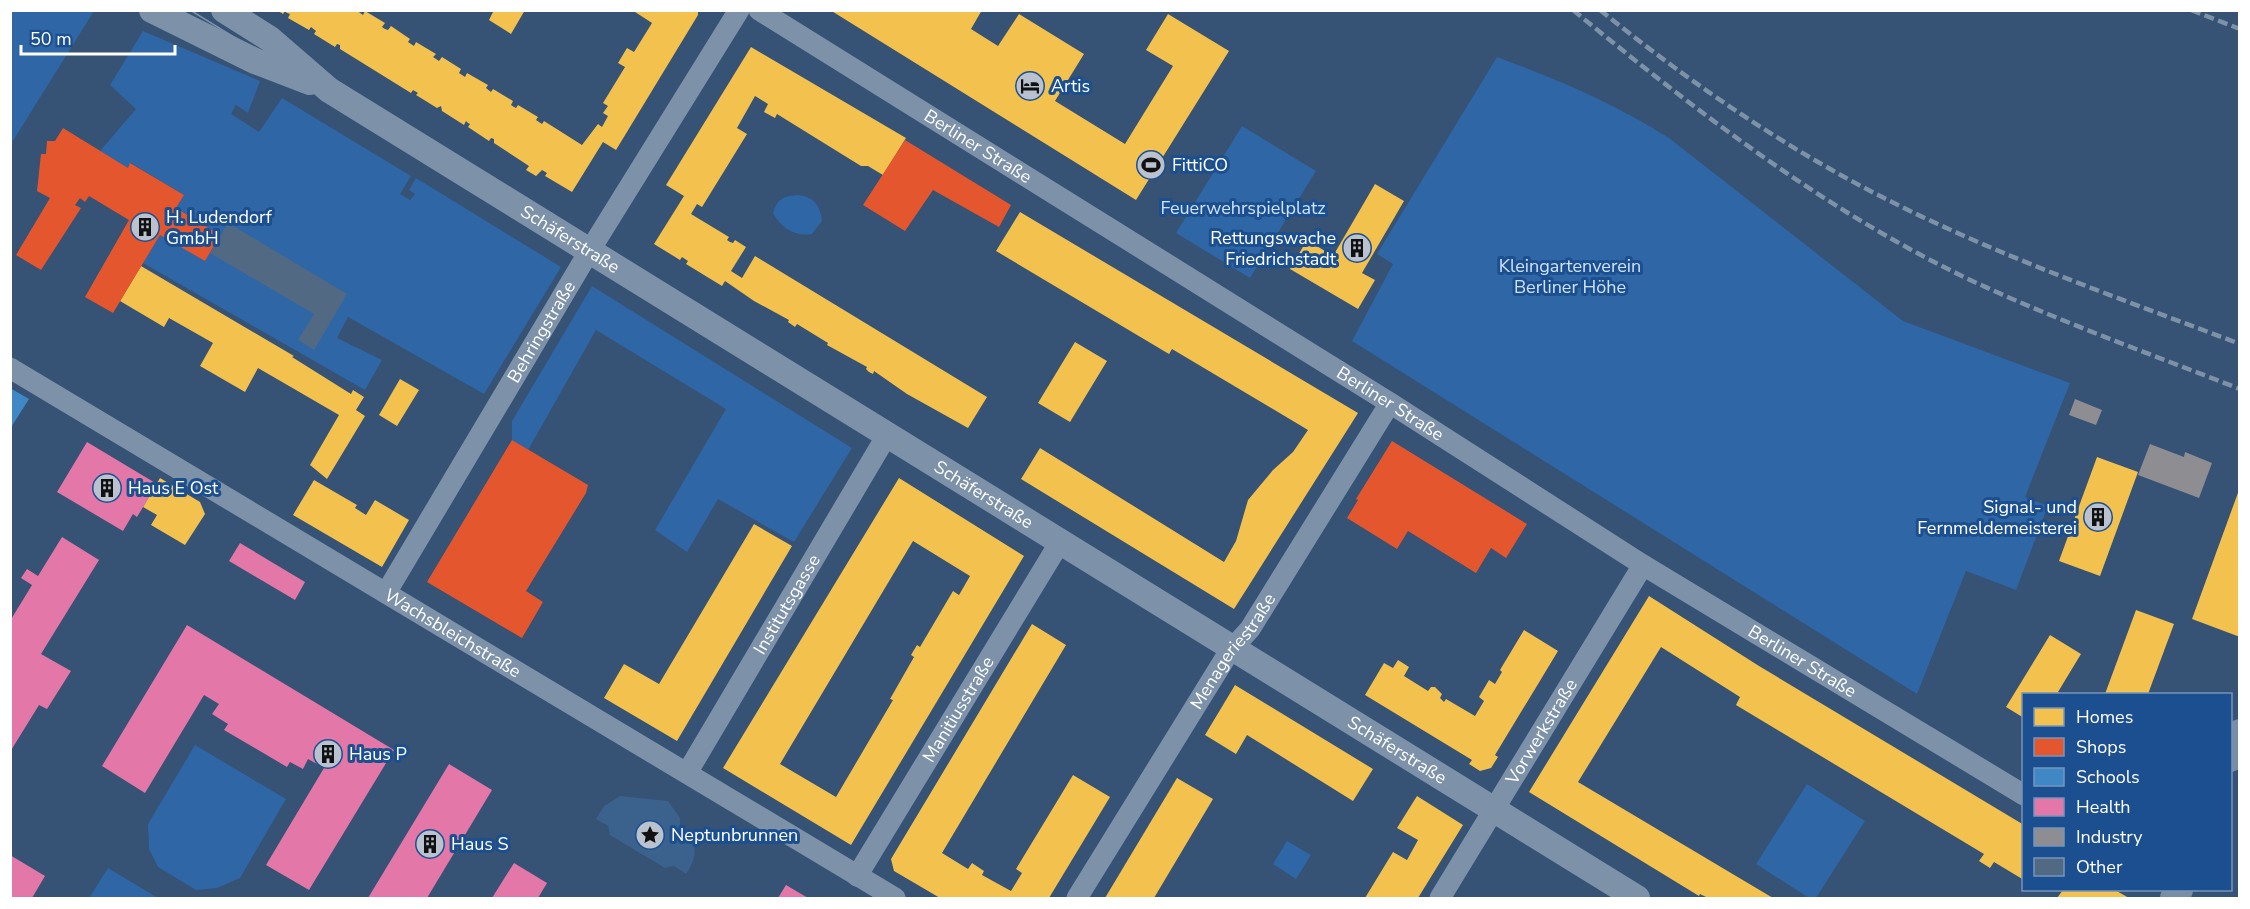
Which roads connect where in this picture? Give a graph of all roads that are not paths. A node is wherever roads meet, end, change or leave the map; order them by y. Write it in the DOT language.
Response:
graph roads {
  1 [pos="152,10"];
  2 [pos="224,10"];
  3 [pos="739,10"];
  4 [pos="759,10"];
  5 [pos="329,90"];
  6 [pos="590,251"];
  7 [pos="10,368"];
  8 [pos="1390,403"];
  9 [pos="887,435"];
  10 [pos="1060,542"];
  11 [pos="1643,565"];
  12 [pos="386,593"];
  13 [pos="1231,648"];
  14 [pos="2240,733"];
  15 [pos="2232,753"];
  16 [pos="687,773"];
  17 [pos="2022,794"];
  18 [pos="1494,811"];
  19 [pos="857,876"];
  20 [pos="895,898"];
  21 [pos="1077,898"];
  22 [pos="1440,898"];
  23 [pos="1637,898"];
  1 -- 5 [label="street, Schäferstraße"];
  2 -- 5 [label="street, Schäferstraße"];
  3 -- 6 [label="street, Behringstraße"];
  4 -- 8 [label="street, Berliner Straße"];
  5 -- 6 [label="street, Schäferstraße"];
  6 -- 9 [label="street, Schäferstraße"];
  6 -- 12 [label="street, Behringstraße"];
  7 -- 12 [label="street, Wachsbleichstraße"];
  8 -- 11 [label="street, Berliner Straße"];
  8 -- 13 [label="street, Menageriestraße"];
  9 -- 10 [label="street, Schäferstraße"];
  9 -- 16 [label="street, Institutsgasse"];
  10 -- 13 [label="street, Schäferstraße"];
  10 -- 19 [label="street, Manitiusstraße"];
  11 -- 17 [label="street, Berliner Straße"];
  11 -- 18 [label="street, Vorwerkstraße"];
  12 -- 16 [label="street, Wachsbleichstraße"];
  13 -- 18 [label="street, Schäferstraße"];
  13 -- 21 [label="street, Menageriestraße"];
  14 -- 15 [label="main road"];
  16 -- 19 [label="street, Wachsbleichstraße"];
  18 -- 22 [label="street, Vorwerkstraße"];
  18 -- 23 [label="street, Schäferstraße"];
  19 -- 20 [label="street, Wachsbleichstraße"];
}
